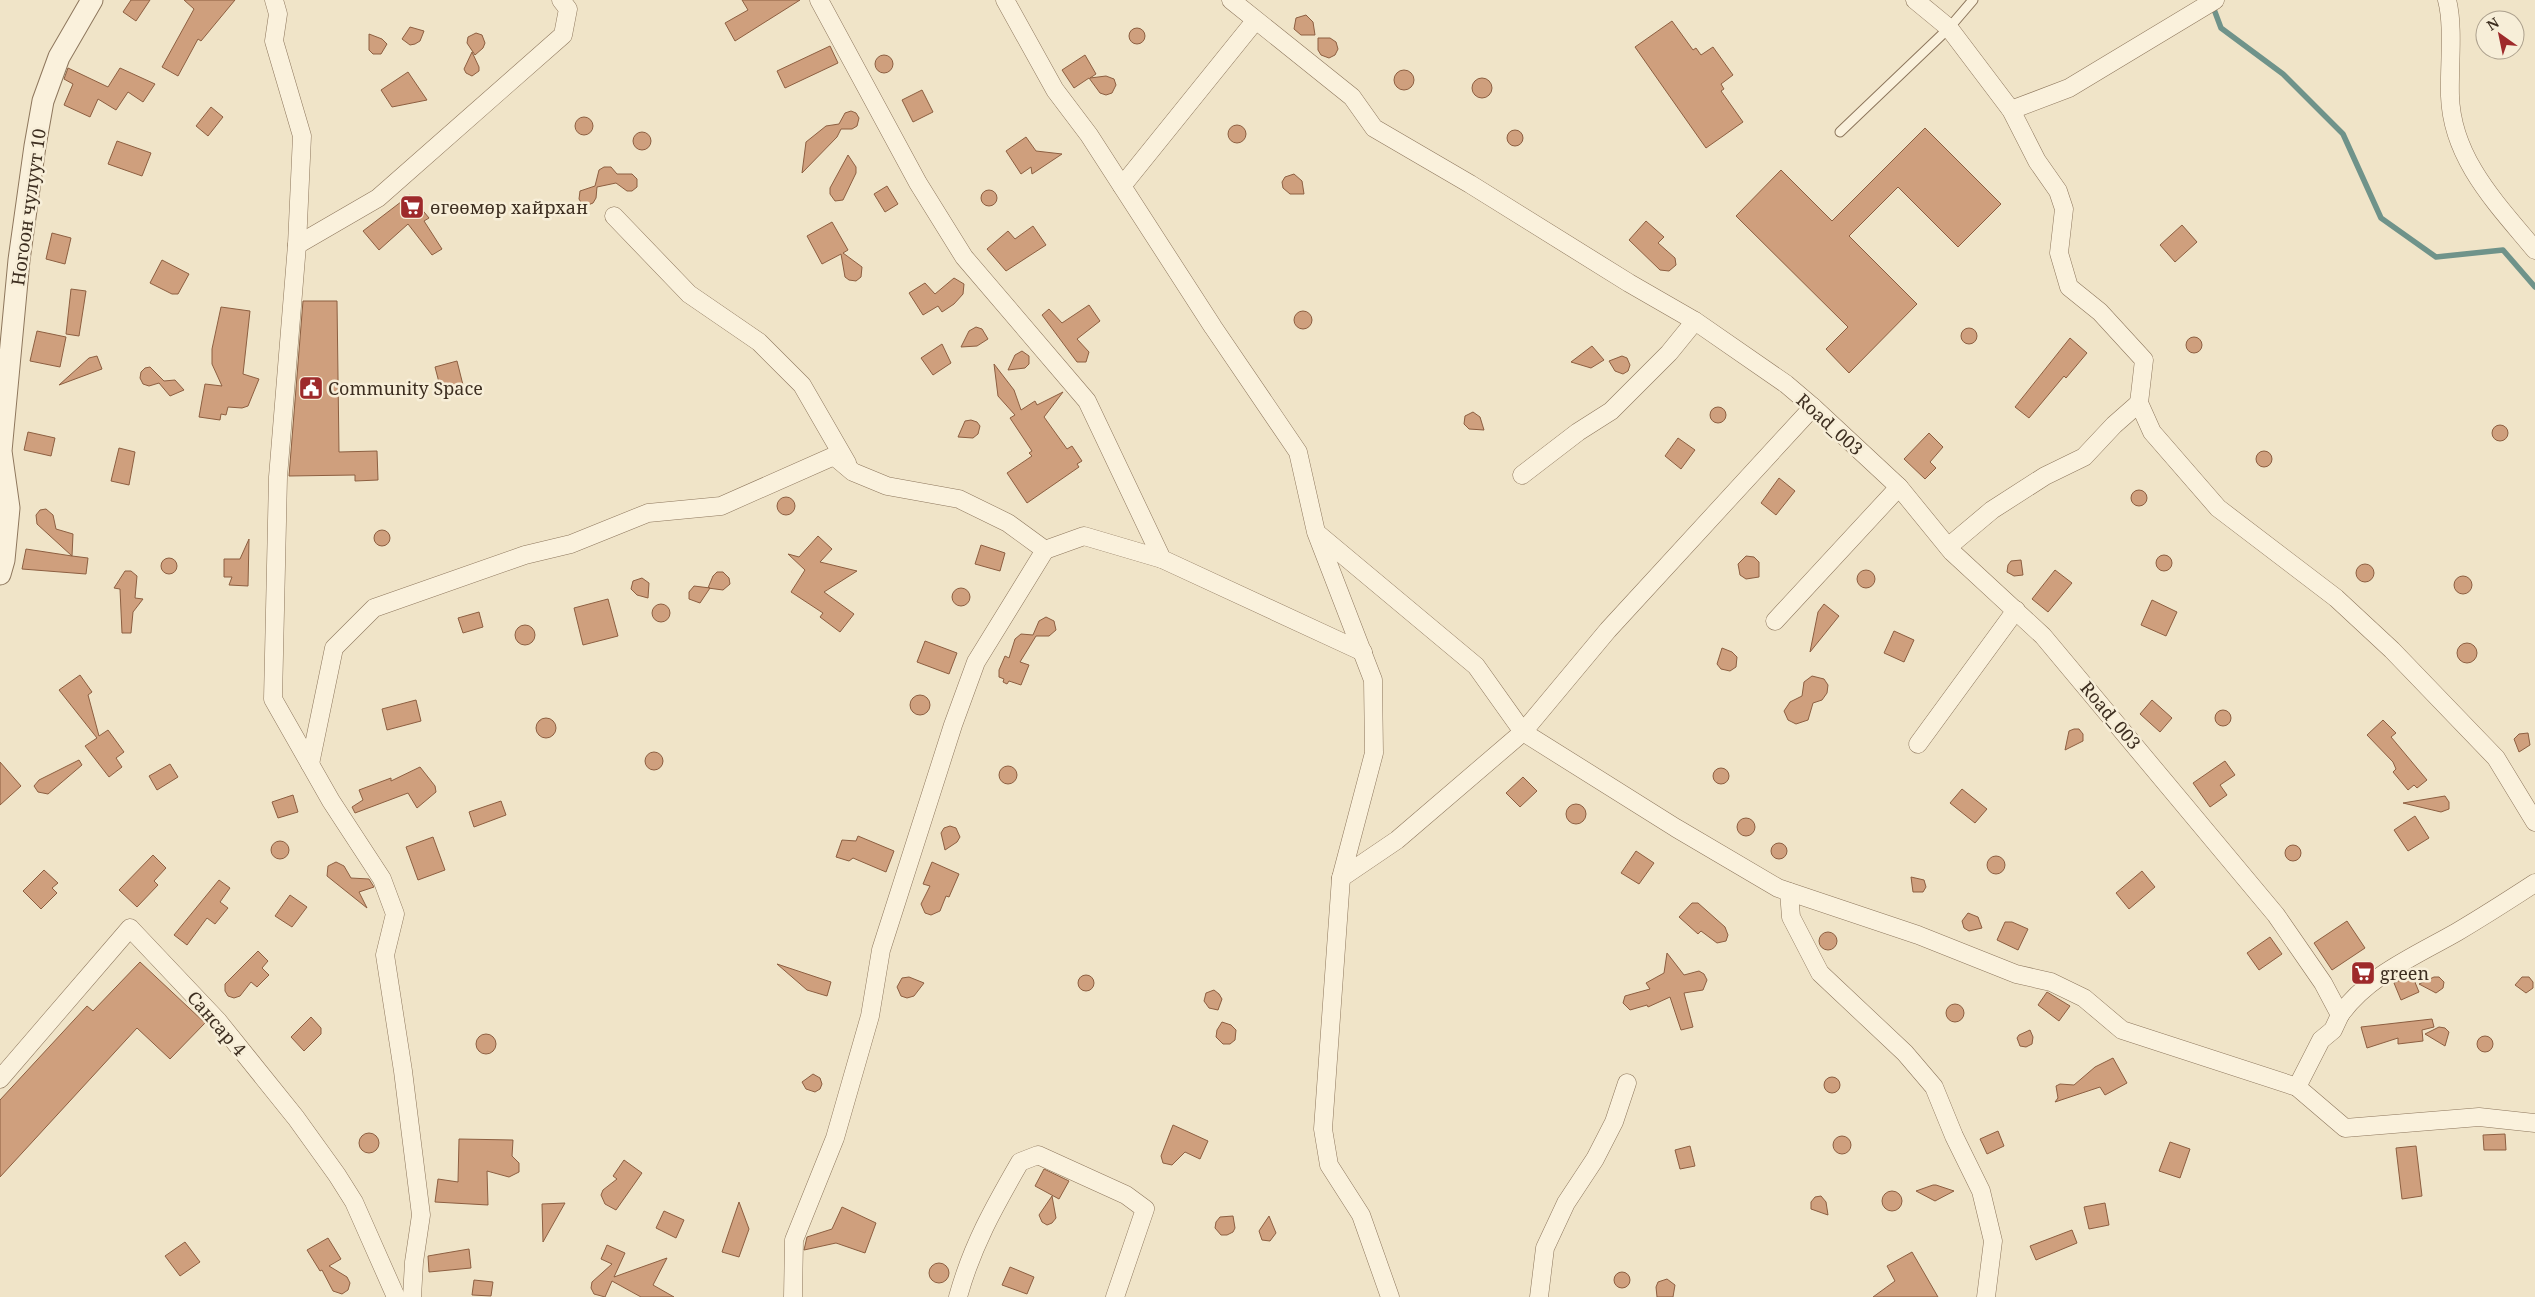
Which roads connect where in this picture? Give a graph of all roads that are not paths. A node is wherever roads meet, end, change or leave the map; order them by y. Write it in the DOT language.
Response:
graph roads {
  1 [pos="92,0"];
  2 [pos="274,0"];
  3 [pos="561,0"];
  4 [pos="819,0"];
  5 [pos="1005,0"];
  6 [pos="1231,0"];
  7 [pos="1915,0"];
  8 [pos="1973,0"];
  9 [pos="2215,0"];
  10 [pos="2447,0"];
  11 [pos="1255,21"];
  12 [pos="1949,28"];
  13 [pos="2011,110"];
  14 [pos="1840,132"];
  15 [pos="1122,186"];
  16 [pos="614,216"];
  17 [pos="297,245"];
  18 [pos="2535,250"];
  19 [pos="1695,321"];
  20 [pos="2139,403"];
  21 [pos="1813,407"];
  22 [pos="852,472"];
  23 [pos="1522,475"];
  24 [pos="1899,487"];
  25 [pos="1316,532"];
  26 [pos="1948,547"];
  27 [pos="1045,550"];
  28 [pos="1162,559"];
  29 [pos="0,574"];
  30 [pos="2016,610"];
  31 [pos="1775,622"];
  32 [pos="1363,652"];
  33 [pos="1523,732"];
  34 [pos="1918,744"];
  35 [pos="310,764"];
  36 [pos="2535,822"];
  37 [pos="1341,878"];
  38 [pos="2535,883"];
  39 [pos="1789,892"];
  40 [pos="2340,1015"];
  41 [pos="0,1079"];
  42 [pos="1627,1083"];
  43 [pos="2297,1087"];
  44 [pos="2535,1123"];
  45 [pos="396,1297"];
  46 [pos="412,1297"];
  47 [pos="793,1297"];
  48 [pos="958,1297"];
  49 [pos="1115,1297"];
  50 [pos="1390,1297"];
  51 [pos="1539,1297"];
  52 [pos="1986,1297"];
  1 -- 29 [label="street, Ногоон чулуут 10"];
  2 -- 17 [label="street"];
  3 -- 17 [label="street"];
  4 -- 28 [label="street"];
  5 -- 15 [label="street"];
  6 -- 11 [label="street, Road_003"];
  7 -- 12 [label="street"];
  8 -- 12 [label="lane"];
  9 -- 13 [label="street"];
  10 -- 18 [label="street"];
  11 -- 15 [label="street"];
  11 -- 19 [label="street, Road_003"];
  12 -- 13 [label="street"];
  12 -- 14 [label="lane"];
  13 -- 20 [label="street"];
  15 -- 25 [label="street"];
  16 -- 22 [label="street"];
  17 -- 35 [label="street"];
  19 -- 21 [label="street, Road_003"];
  19 -- 23 [label="street"];
  20 -- 26 [label="street"];
  20 -- 36 [label="street"];
  21 -- 24 [label="street, Road_003"];
  21 -- 33 [label="street"];
  22 -- 27 [label="street"];
  22 -- 35 [label="street"];
  24 -- 26 [label="street, Road_003"];
  24 -- 31 [label="street"];
  25 -- 32 [label="street"];
  25 -- 33 [label="street"];
  26 -- 30 [label="street, Road_003"];
  27 -- 28 [label="street"];
  27 -- 47 [label="street"];
  28 -- 32 [label="street"];
  30 -- 34 [label="street"];
  30 -- 40 [label="street, Road_003"];
  32 -- 37 [label="street"];
  33 -- 37 [label="street"];
  33 -- 39 [label="street"];
  35 -- 46 [label="street"];
  37 -- 50 [label="street"];
  38 -- 40 [label="street"];
  39 -- 43 [label="street"];
  39 -- 52 [label="street"];
  40 -- 43 [label="street"];
  41 -- 45 [label="street, Сансар 4"];
  42 -- 51 [label="street"];
  43 -- 44 [label="street"];
  48 -- 49 [label="street"];
}
